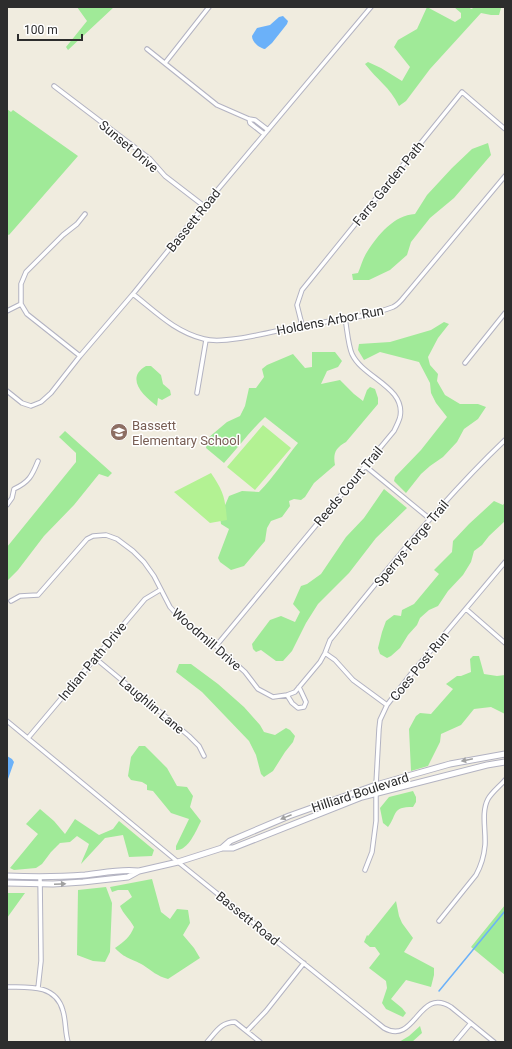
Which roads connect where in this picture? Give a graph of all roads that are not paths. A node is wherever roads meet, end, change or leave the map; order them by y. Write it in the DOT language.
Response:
graph roads {
  1 [pos="209,7"];
  2 [pos="371,7"];
  3 [pos="147,49"];
  4 [pos="165,63"];
  5 [pos="54,86"];
  6 [pos="249,119"];
  7 [pos="505,129"];
  8 [pos="268,130"];
  9 [pos="264,134"];
  10 [pos="505,176"];
  11 [pos="204,206"];
  12 [pos="85,214"];
  13 [pos="133,294"];
  14 [pos="21,304"];
  15 [pos="7,311"];
  16 [pos="505,312"];
  17 [pos="345,318"];
  18 [pos="302,325"];
  19 [pos="206,340"];
  20 [pos="80,356"];
  21 [pos="464,363"];
  22 [pos="7,391"];
  23 [pos="197,393"];
  24 [pos="505,440"];
  25 [pos="38,461"];
  26 [pos="364,465"];
  27 [pos="7,505"];
  28 [pos="430,519"];
  29 [pos="505,562"];
  30 [pos="160,590"];
  31 [pos="11,601"];
  32 [pos="466,610"];
  33 [pos="505,642"];
  34 [pos="216,646"];
  35 [pos="325,653"];
  36 [pos="95,658"];
  37 [pos="298,687"];
  38 [pos="287,695"];
  39 [pos="387,705"];
  40 [pos="7,721"];
  41 [pos="28,738"];
  42 [pos="505,754"];
  43 [pos="204,756"];
  44 [pos="505,762"];
  45 [pos="505,780"];
  46 [pos="376,788"];
  47 [pos="222,848"];
  48 [pos="178,862"];
  49 [pos="365,870"];
  50 [pos="139,871"];
  51 [pos="7,876"];
  52 [pos="40,877"];
  53 [pos="7,883"];
  54 [pos="40,884"];
  55 [pos="439,921"];
  56 [pos="304,963"];
  57 [pos="7,987"];
  58 [pos="38,988"];
  59 [pos="471,1023"];
  60 [pos="247,1031"];
  61 [pos="68,1042"];
  62 [pos="207,1042"];
  63 [pos="260,1042"];
  64 [pos="456,1042"];
  65 [pos="494,1042"];
  1 -- 4 [label="street"];
  2 -- 8 [label="street, Bassett Road"];
  3 -- 4 [label="street"];
  4 -- 6 [label="street"];
  5 -- 11 [label="street, Sunset Drive"];
  6 -- 8 [label="street"];
  6 -- 9 [label="street"];
  7 -- 18 [label="street, Farrs Garden Path"];
  8 -- 9 [label="street, Bassett Road"];
  9 -- 11 [label="street, Bassett Road"];
  10 -- 17 [label="street, Holdens Arbor Run"];
  11 -- 13 [label="street, Bassett Road"];
  12 -- 14 [label="street"];
  13 -- 19 [label="street, Holdens Arbor Run"];
  13 -- 20 [label="street, Bassett Road"];
  14 -- 15 [label="street"];
  14 -- 20 [label="street"];
  16 -- 21 [label="street"];
  17 -- 18 [label="street, Holdens Arbor Run"];
  17 -- 26 [label="street, Reeds Court Trail"];
  18 -- 19 [label="street, Holdens Arbor Run"];
  19 -- 23 [label="street"];
  20 -- 22 [label="street, Bassett Road"];
  24 -- 28 [label="street, Sperrys Forge Trail"];
  25 -- 27 [label="street"];
  26 -- 28 [label="street"];
  26 -- 34 [label="street, Reeds Court Trail"];
  28 -- 35 [label="street, Sperrys Forge Trail"];
  29 -- 32 [label="street, Coes Post Run"];
  30 -- 31 [label="street, Woodmill Drive"];
  30 -- 34 [label="street, Woodmill Drive"];
  30 -- 36 [label="street, Indian Path Drive"];
  32 -- 33 [label="street"];
  32 -- 39 [label="street, Coes Post Run"];
  34 -- 38 [label="street, Woodmill Drive"];
  35 -- 37 [label="street, Sperrys Forge Trail"];
  35 -- 39 [label="street"];
  36 -- 41 [label="street, Indian Path Drive"];
  36 -- 43 [label="street, Laughlin Lane"];
  37 -- 38 [label="street, Sperrys Forge Trail"];
  37 -- 38 [label="street"];
  39 -- 46 [label="street, Coes Post Run"];
  40 -- 41 [label="street, Bassett Road"];
  41 -- 48 [label="street, Bassett Road"];
  42 -- 46 [label="main road, Hilliard Boulevard, one-way"];
  44 -- 46 [label="main road, Hilliard Boulevard"];
  45 -- 55 [label="street"];
  46 -- 47 [label="main road, Hilliard Boulevard"];
  46 -- 47 [label="main road, Hilliard Boulevard, one-way"];
  46 -- 49 [label="street, Coes Post Run"];
  47 -- 48 [label="main road, Hilliard Boulevard"];
  48 -- 50 [label="main road, Hilliard Boulevard"];
  48 -- 56 [label="street, Bassett Road"];
  50 -- 52 [label="main road, Hilliard Boulevard"];
  54 -- 50 [label="main road, Hilliard Boulevard, one-way"];
  51 -- 52 [label="main road, Hilliard Boulevard"];
  52 -- 54 [label="street"];
  53 -- 54 [label="main road, Hilliard Boulevard"];
  54 -- 58 [label="street"];
  56 -- 59 [label="street, Bassett Road"];
  56 -- 60 [label="street"];
  57 -- 58 [label="street"];
  58 -- 61 [label="street"];
  59 -- 64 [label="street"];
  59 -- 65 [label="street, Bassett Road"];
  60 -- 62 [label="street"];
  60 -- 63 [label="street"];
}
